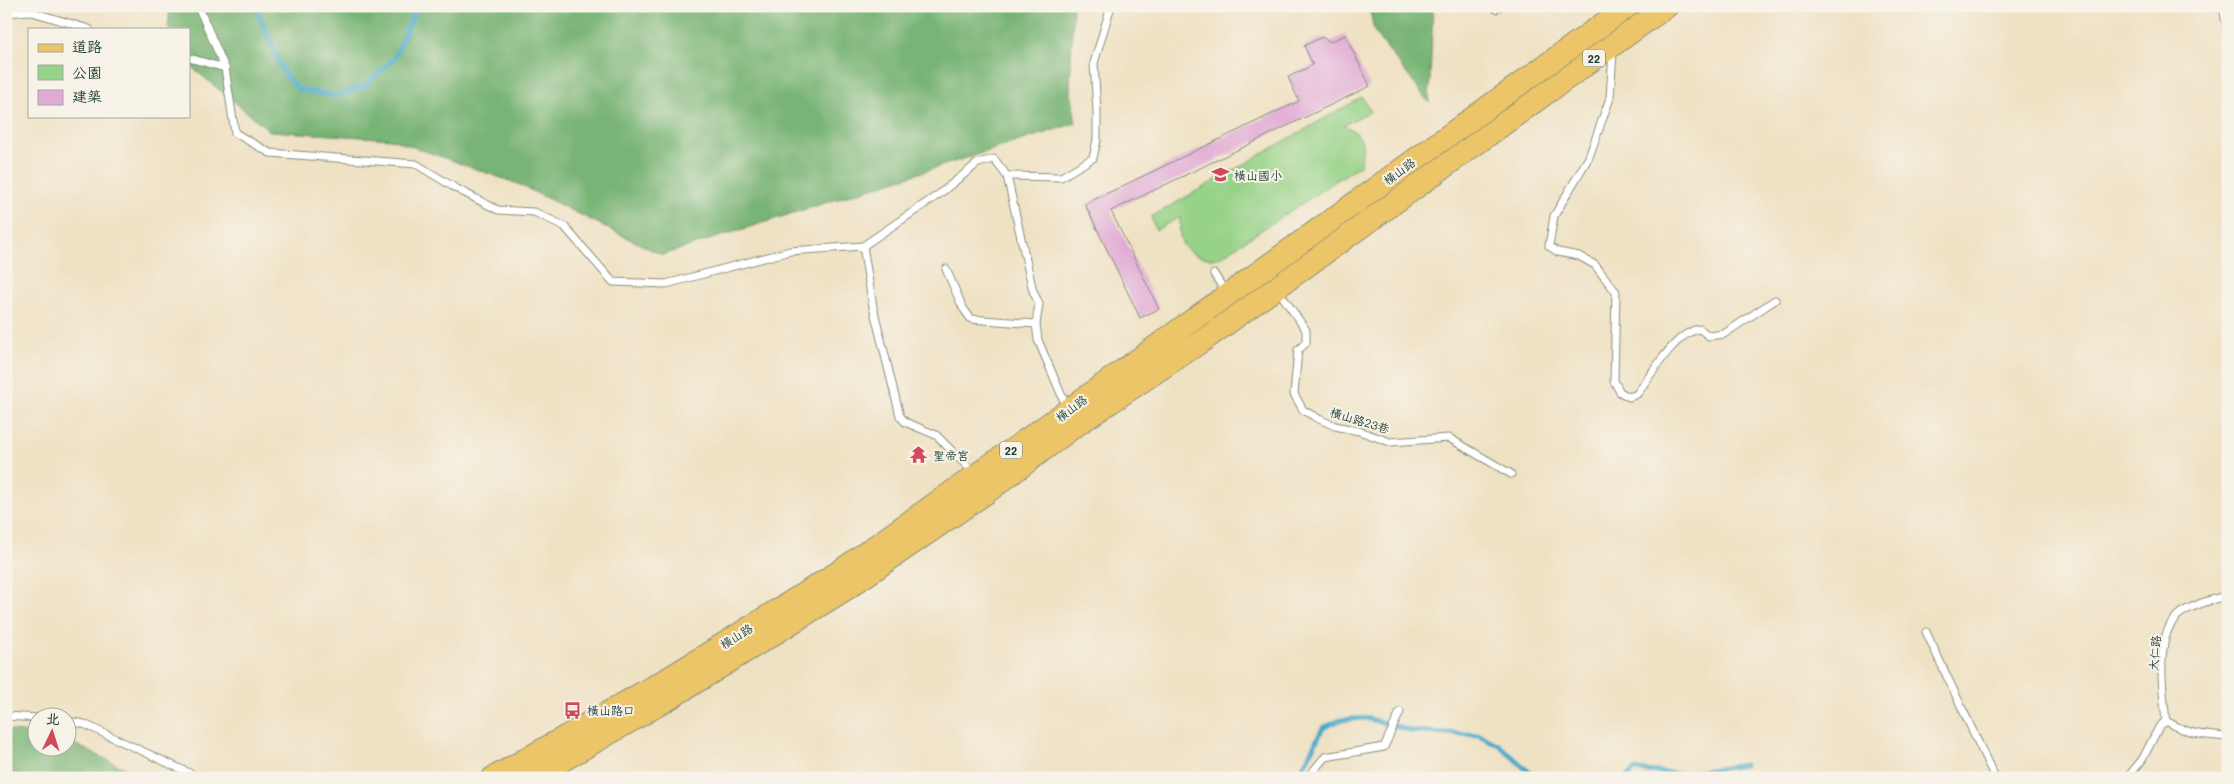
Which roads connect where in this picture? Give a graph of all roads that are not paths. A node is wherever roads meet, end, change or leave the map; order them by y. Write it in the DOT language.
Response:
graph roads {
  1 [pos="198,6"];
  2 [pos="1111,6"];
  3 [pos="1667,6"];
  4 [pos="2223,6"];
  5 [pos="6,13"];
  6 [pos="1638,13"];
  7 [pos="86,28"];
  8 [pos="2228,35"];
  9 [pos="1614,44"];
  10 [pos="190,58"];
  11 [pos="225,68"];
  12 [pos="1007,176"];
  13 [pos="862,246"];
  14 [pos="946,269"];
  15 [pos="1214,274"];
  16 [pos="1276,288"];
  17 [pos="1774,300"];
  18 [pos="1234,304"];
  19 [pos="1036,324"];
  20 [pos="1071,418"];
  21 [pos="1511,474"];
  22 [pos="981,483"];
  23 [pos="2228,595"];
  24 [pos="1926,632"];
  25 [pos="1400,712"];
  26 [pos="6,716"];
  27 [pos="28,717"];
  28 [pos="2166,721"];
  29 [pos="78,723"];
  30 [pos="2228,737"];
  31 [pos="200,778"];
  32 [pos="493,778"];
  33 [pos="532,778"];
  34 [pos="1307,778"];
  35 [pos="1995,778"];
  36 [pos="2127,778"];
  1 -- 11 [label="lane"];
  2 -- 12 [label="lane"];
  3 -- 6 [label="main road, 橫山路 / 22"];
  4 -- 8 [label="lane"];
  5 -- 7 [label="lane"];
  6 -- 9 [label="main road, 橫山路 / 22"];
  6 -- 18 [label="main road, 橫山路 / 22"];
  9 -- 16 [label="main road, 橫山路 / 22"];
  9 -- 17 [label="lane"];
  10 -- 11 [label="lane"];
  11 -- 13 [label="lane"];
  12 -- 13 [label="lane"];
  12 -- 19 [label="lane"];
  13 -- 22 [label="lane"];
  14 -- 19 [label="lane"];
  15 -- 18 [label="lane"];
  16 -- 18 [label="main road, 橫山路 / 22"];
  16 -- 21 [label="lane, 橫山路23巷"];
  18 -- 20 [label="main road, 橫山路 / 22"];
  19 -- 20 [label="lane"];
  20 -- 22 [label="main road, 橫山路 / 22"];
  22 -- 32 [label="main road, 橫山路 / 22"];
  22 -- 33 [label="main road, 橫山路 / 22"];
  23 -- 28 [label="lane, 大仁路"];
  24 -- 35 [label="lane"];
  25 -- 34 [label="lane"];
  26 -- 27 [label="lane"];
  28 -- 30 [label="lane"];
  28 -- 36 [label="lane"];
  29 -- 31 [label="lane"];
}
